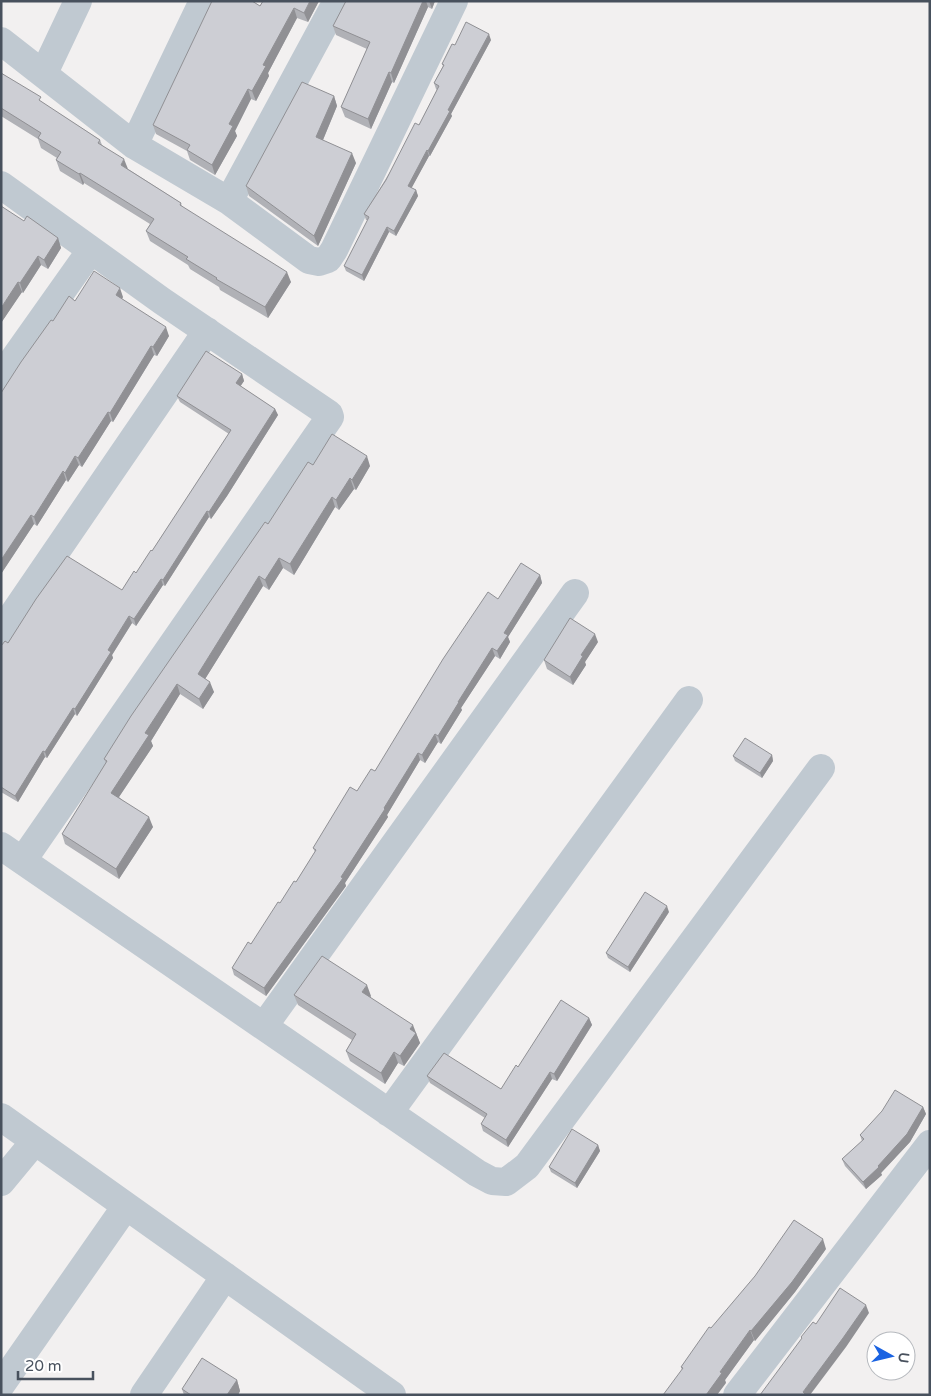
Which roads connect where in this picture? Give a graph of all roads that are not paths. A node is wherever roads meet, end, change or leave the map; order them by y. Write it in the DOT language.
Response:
graph roads {
  1 [pos="78,1"];
  2 [pos="203,1"];
  3 [pos="337,1"];
  4 [pos="454,1"];
  5 [pos="1,41"];
  6 [pos="44,73"];
  7 [pos="134,145"];
  8 [pos="1,185"];
  9 [pos="229,201"];
  10 [pos="91,250"];
  11 [pos="207,331"];
  12 [pos="1,377"];
  13 [pos="575,594"];
  14 [pos="1,632"];
  15 [pos="689,700"];
  16 [pos="821,768"];
  17 [pos="12,853"];
  18 [pos="264,1026"];
  19 [pos="389,1113"];
  20 [pos="1,1118"];
  21 [pos="34,1141"];
  22 [pos="930,1144"];
  23 [pos="1,1182"];
  24 [pos="126,1206"];
  25 [pos="225,1276"];
  26 [pos="1,1385"];
  27 [pos="360,1386"];
  28 [pos="144,1395"];
  29 [pos="392,1395"];
  30 [pos="737,1395"];
  1 -- 6 [label="street"];
  2 -- 7 [label="street"];
  3 -- 9 [label="street"];
  4 -- 9 [label="street"];
  5 -- 6 [label="street"];
  6 -- 7 [label="street"];
  7 -- 9 [label="street"];
  8 -- 10 [label="street"];
  10 -- 11 [label="street"];
  10 -- 12 [label="street"];
  11 -- 14 [label="street"];
  11 -- 17 [label="street"];
  13 -- 18 [label="street"];
  15 -- 19 [label="street"];
  16 -- 19 [label="street"];
  17 -- 18 [label="street"];
  18 -- 19 [label="street"];
  20 -- 21 [label="street"];
  21 -- 23 [label="street"];
  21 -- 24 [label="street"];
  22 -- 30 [label="street"];
  24 -- 25 [label="street"];
  24 -- 26 [label="street"];
  25 -- 27 [label="street"];
  25 -- 28 [label="street"];
  27 -- 29 [label="street"];
}
